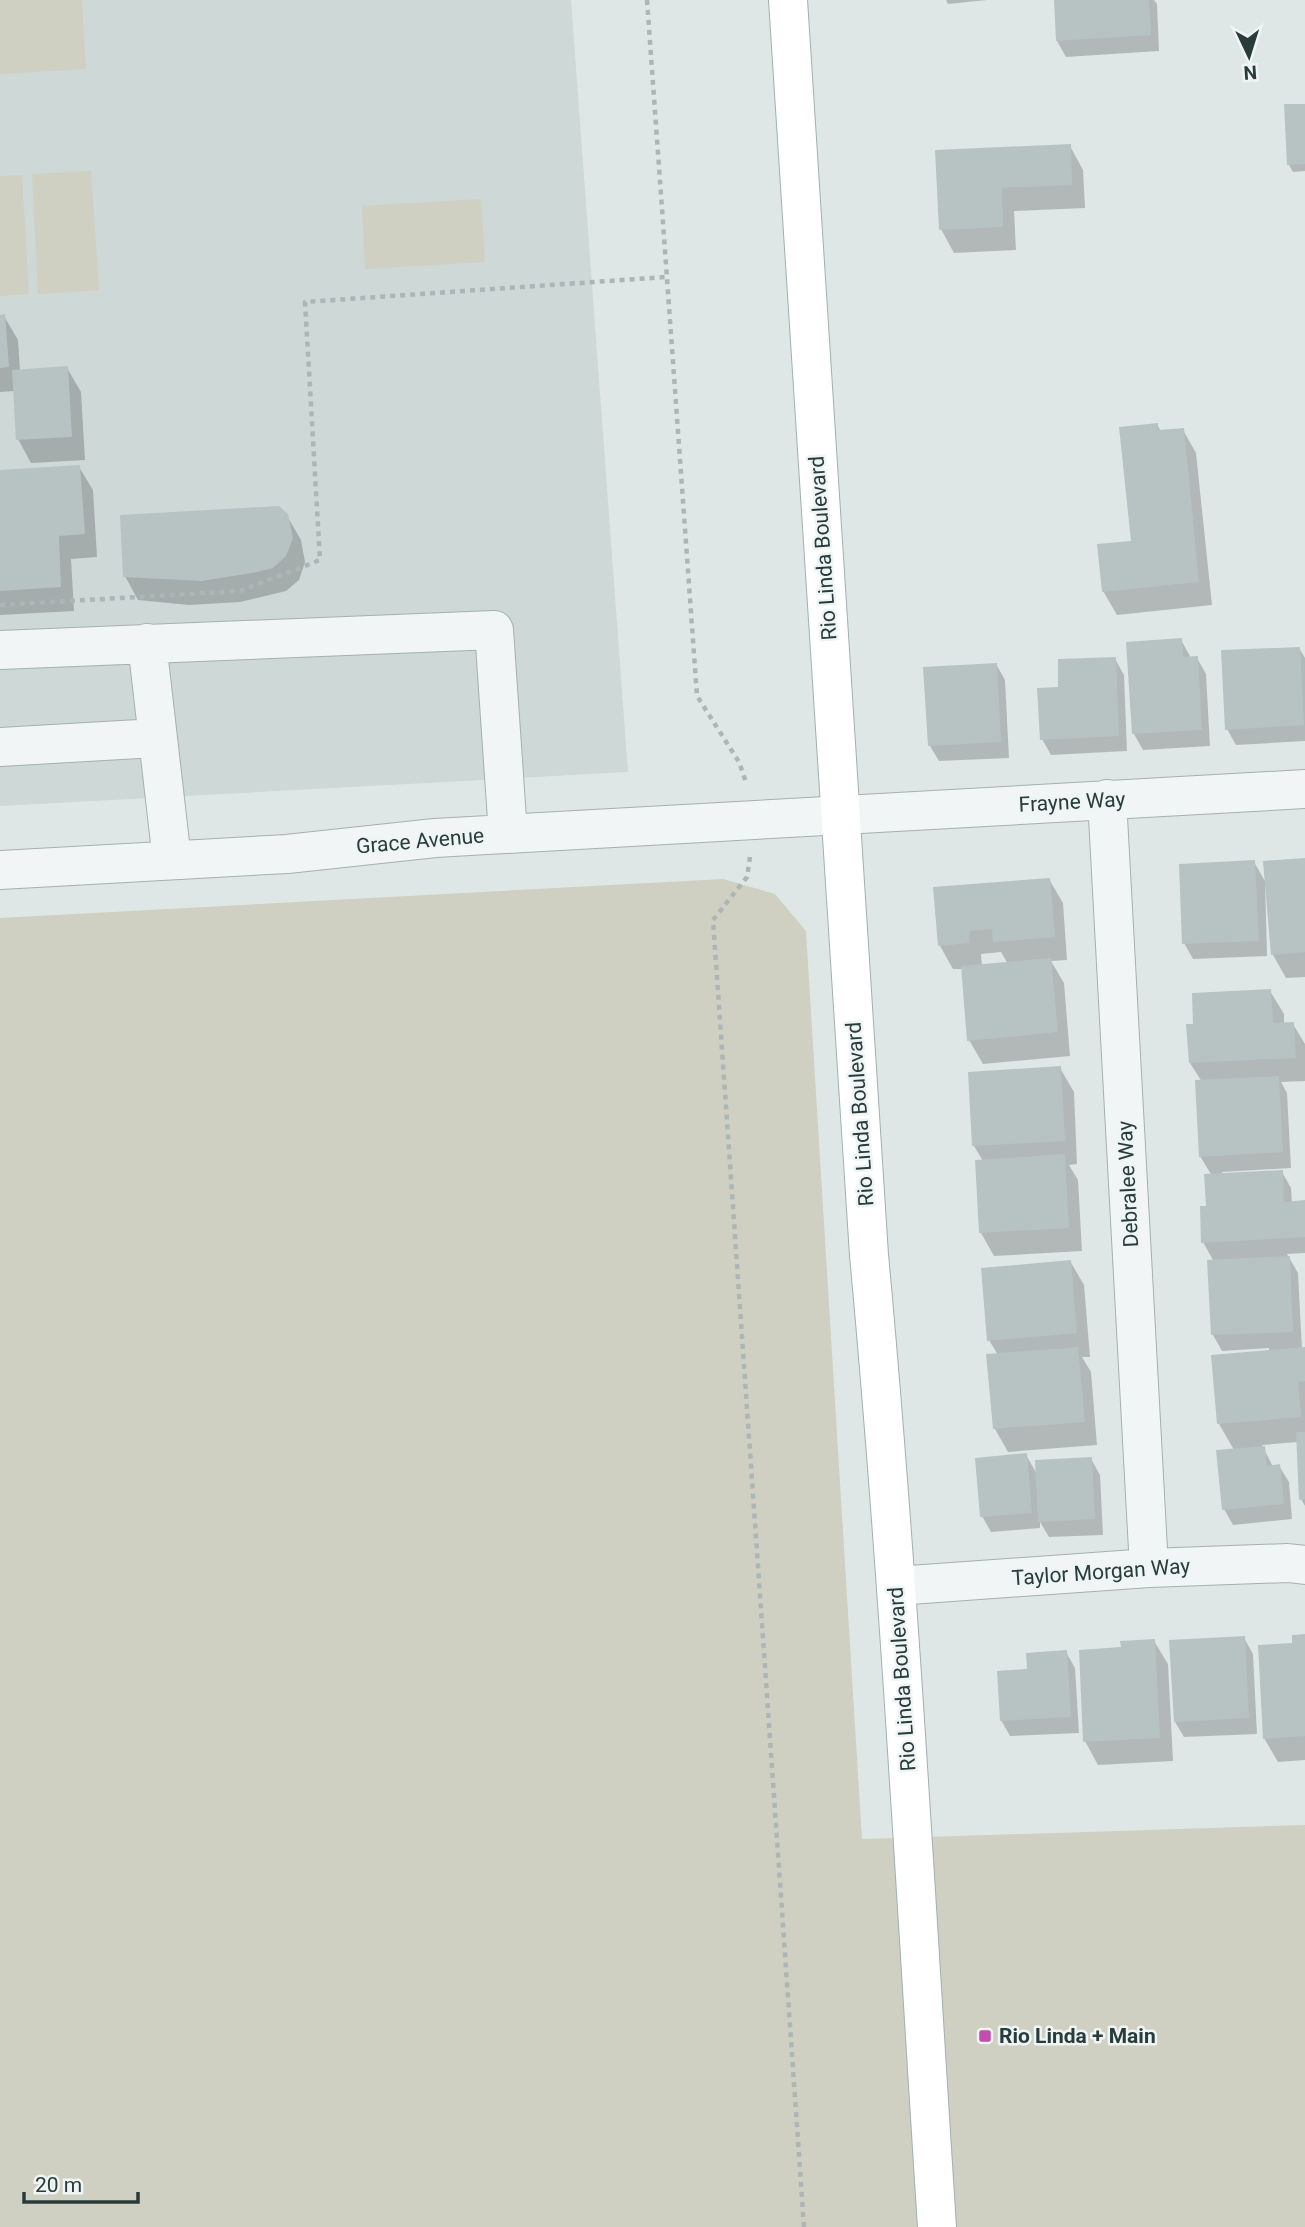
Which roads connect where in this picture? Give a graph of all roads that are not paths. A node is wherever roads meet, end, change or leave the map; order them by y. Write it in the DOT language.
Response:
graph roads {
  1 [pos="788,0"];
  2 [pos="147,643"];
  3 [pos="0,650"];
  4 [pos="156,738"];
  5 [pos="0,747"];
  6 [pos="1305,789"];
  7 [pos="1107,800"];
  8 [pos="840,816"];
  9 [pos="508,834"];
  10 [pos="172,860"];
  11 [pos="0,870"];
  12 [pos="1305,1565"];
  13 [pos="1149,1568"];
  14 [pos="896,1586"];
  15 [pos="937,2227"];
  1 -- 8 [label="main road, Rio Linda Boulevard"];
  2 -- 3 [label="street"];
  2 -- 4 [label="street"];
  2 -- 9 [label="street"];
  4 -- 5 [label="street"];
  4 -- 10 [label="street"];
  6 -- 7 [label="street, Frayne Way"];
  7 -- 8 [label="street, Frayne Way"];
  7 -- 13 [label="street, Debralee Way"];
  8 -- 9 [label="street, Grace Avenue"];
  8 -- 14 [label="main road, Rio Linda Boulevard"];
  9 -- 10 [label="street, Grace Avenue"];
  10 -- 11 [label="street, Grace Avenue"];
  12 -- 13 [label="street, Taylor Morgan Way"];
  13 -- 14 [label="street, Taylor Morgan Way"];
  14 -- 15 [label="main road, Rio Linda Boulevard"];
}
